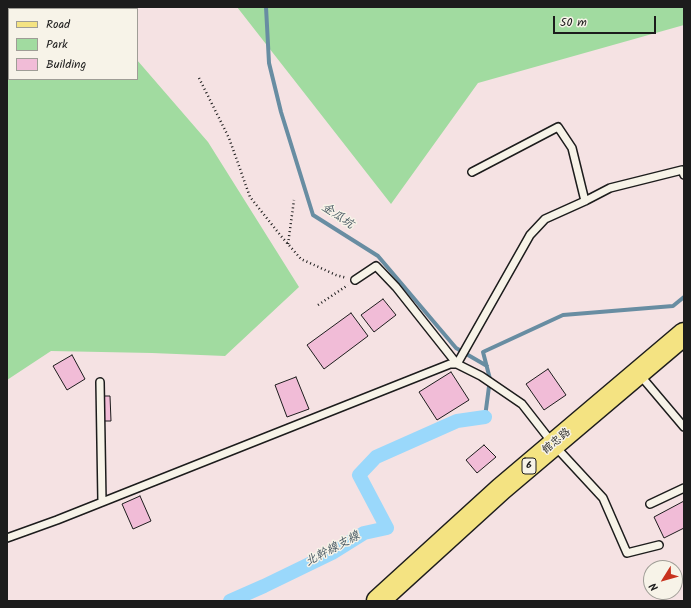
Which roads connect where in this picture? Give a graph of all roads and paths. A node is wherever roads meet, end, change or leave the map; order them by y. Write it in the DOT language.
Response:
graph roads {
  1 [pos="199,78"];
  2 [pos="472,172"];
  3 [pos="684,175"];
  4 [pos="294,200"];
  5 [pos="585,201"];
  6 [pos="288,244"];
  7 [pos="355,280"];
  8 [pos="318,305"];
  9 [pos="684,334"];
  10 [pos="457,364"];
  11 [pos="638,373"];
  12 [pos="100,382"];
  13 [pos="684,427"];
  14 [pos="554,445"];
  15 [pos="684,488"];
  16 [pos="102,502"];
  17 [pos="650,504"];
  18 [pos="7,538"];
  19 [pos="659,545"];
  20 [pos="378,601"];
  1 -- 6 [label="path"];
  2 -- 5 [label="lane"];
  3 -- 5 [label="lane"];
  4 -- 6 [label="path"];
  5 -- 10 [label="lane"];
  6 -- 7 [label="path"];
  7 -- 8 [label="path"];
  7 -- 10 [label="lane"];
  9 -- 11 [label="main road, 館忠路 / 6"];
  10 -- 14 [label="lane"];
  10 -- 16 [label="lane"];
  11 -- 13 [label="lane"];
  11 -- 14 [label="main road, 館忠路 / 6"];
  12 -- 16 [label="lane"];
  14 -- 19 [label="lane"];
  14 -- 20 [label="main road, 館忠路 / 6"];
  15 -- 17 [label="lane"];
  16 -- 18 [label="lane"];
}
